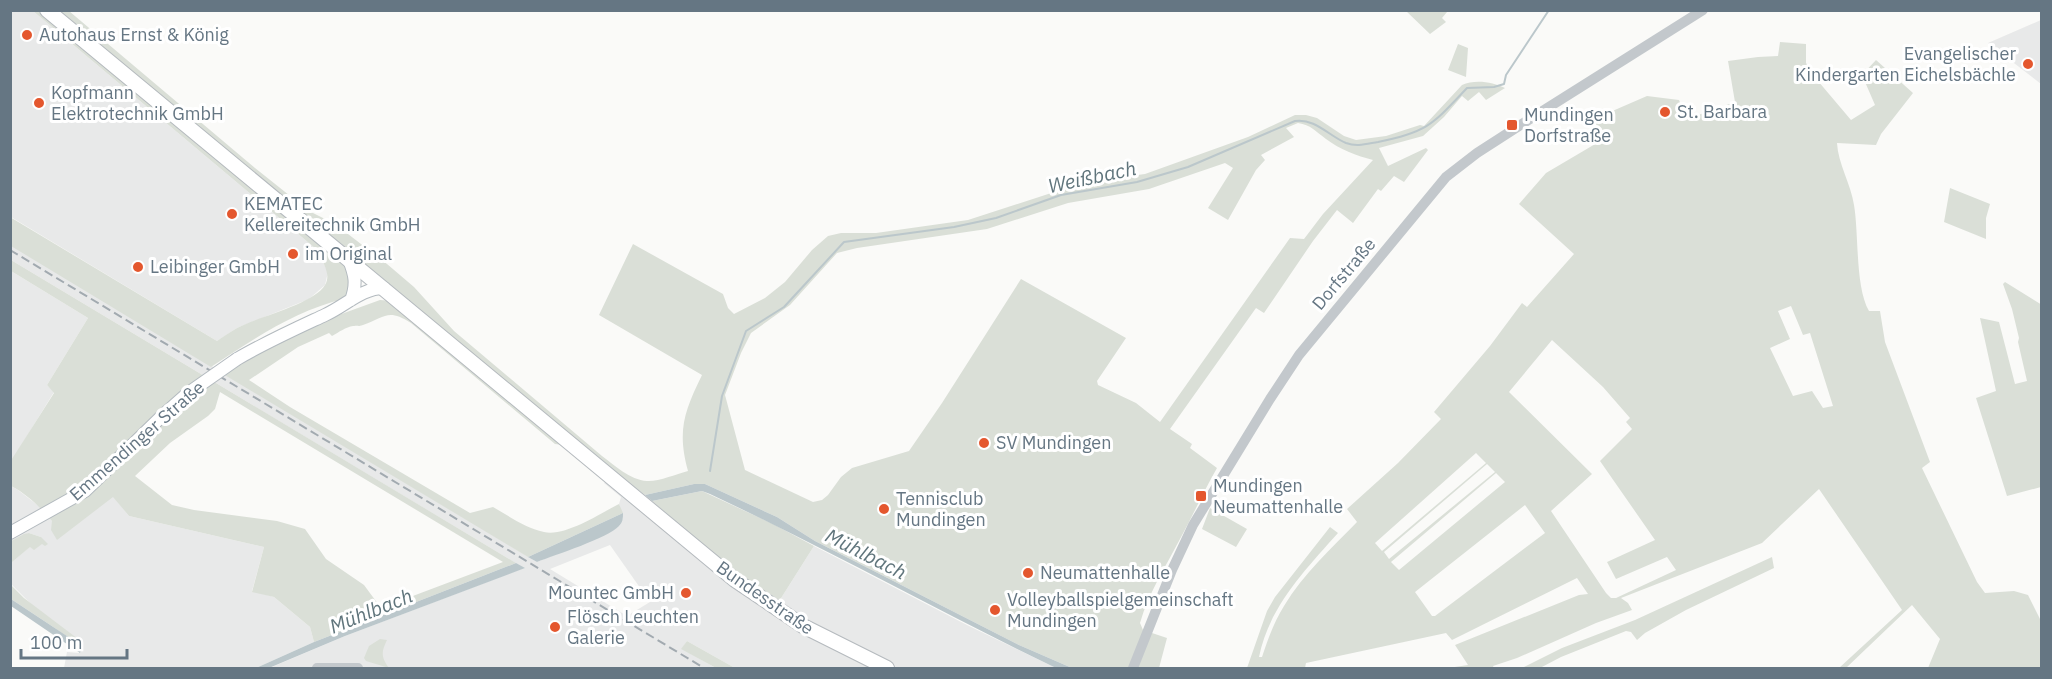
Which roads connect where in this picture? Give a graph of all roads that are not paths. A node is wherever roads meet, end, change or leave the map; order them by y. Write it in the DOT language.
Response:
graph roads {
  1 [pos="47,10"];
  2 [pos="1703,10"];
  3 [pos="349,260"];
  4 [pos="384,288"];
  5 [pos="351,300"];
  6 [pos="327,314"];
  7 [pos="10,533"];
  8 [pos="357,668"];
  9 [pos="317,669"];
  10 [pos="886,669"];
  11 [pos="1133,669"];
  1 -- 3 [label="main road, Bundesstraße"];
  2 -- 11 [label="street, Dorfstraße"];
  3 -- 4 [label="main road, Bundesstraße"];
  3 -- 5 [label="main road"];
  4 -- 5 [label="main road"];
  4 -- 6 [label="main road"];
  4 -- 10 [label="main road, Bundesstraße"];
  5 -- 6 [label="main road"];
  6 -- 7 [label="main road, Emmendinger Straße, bridge"];
  8 -- 9 [label="street"];
}
